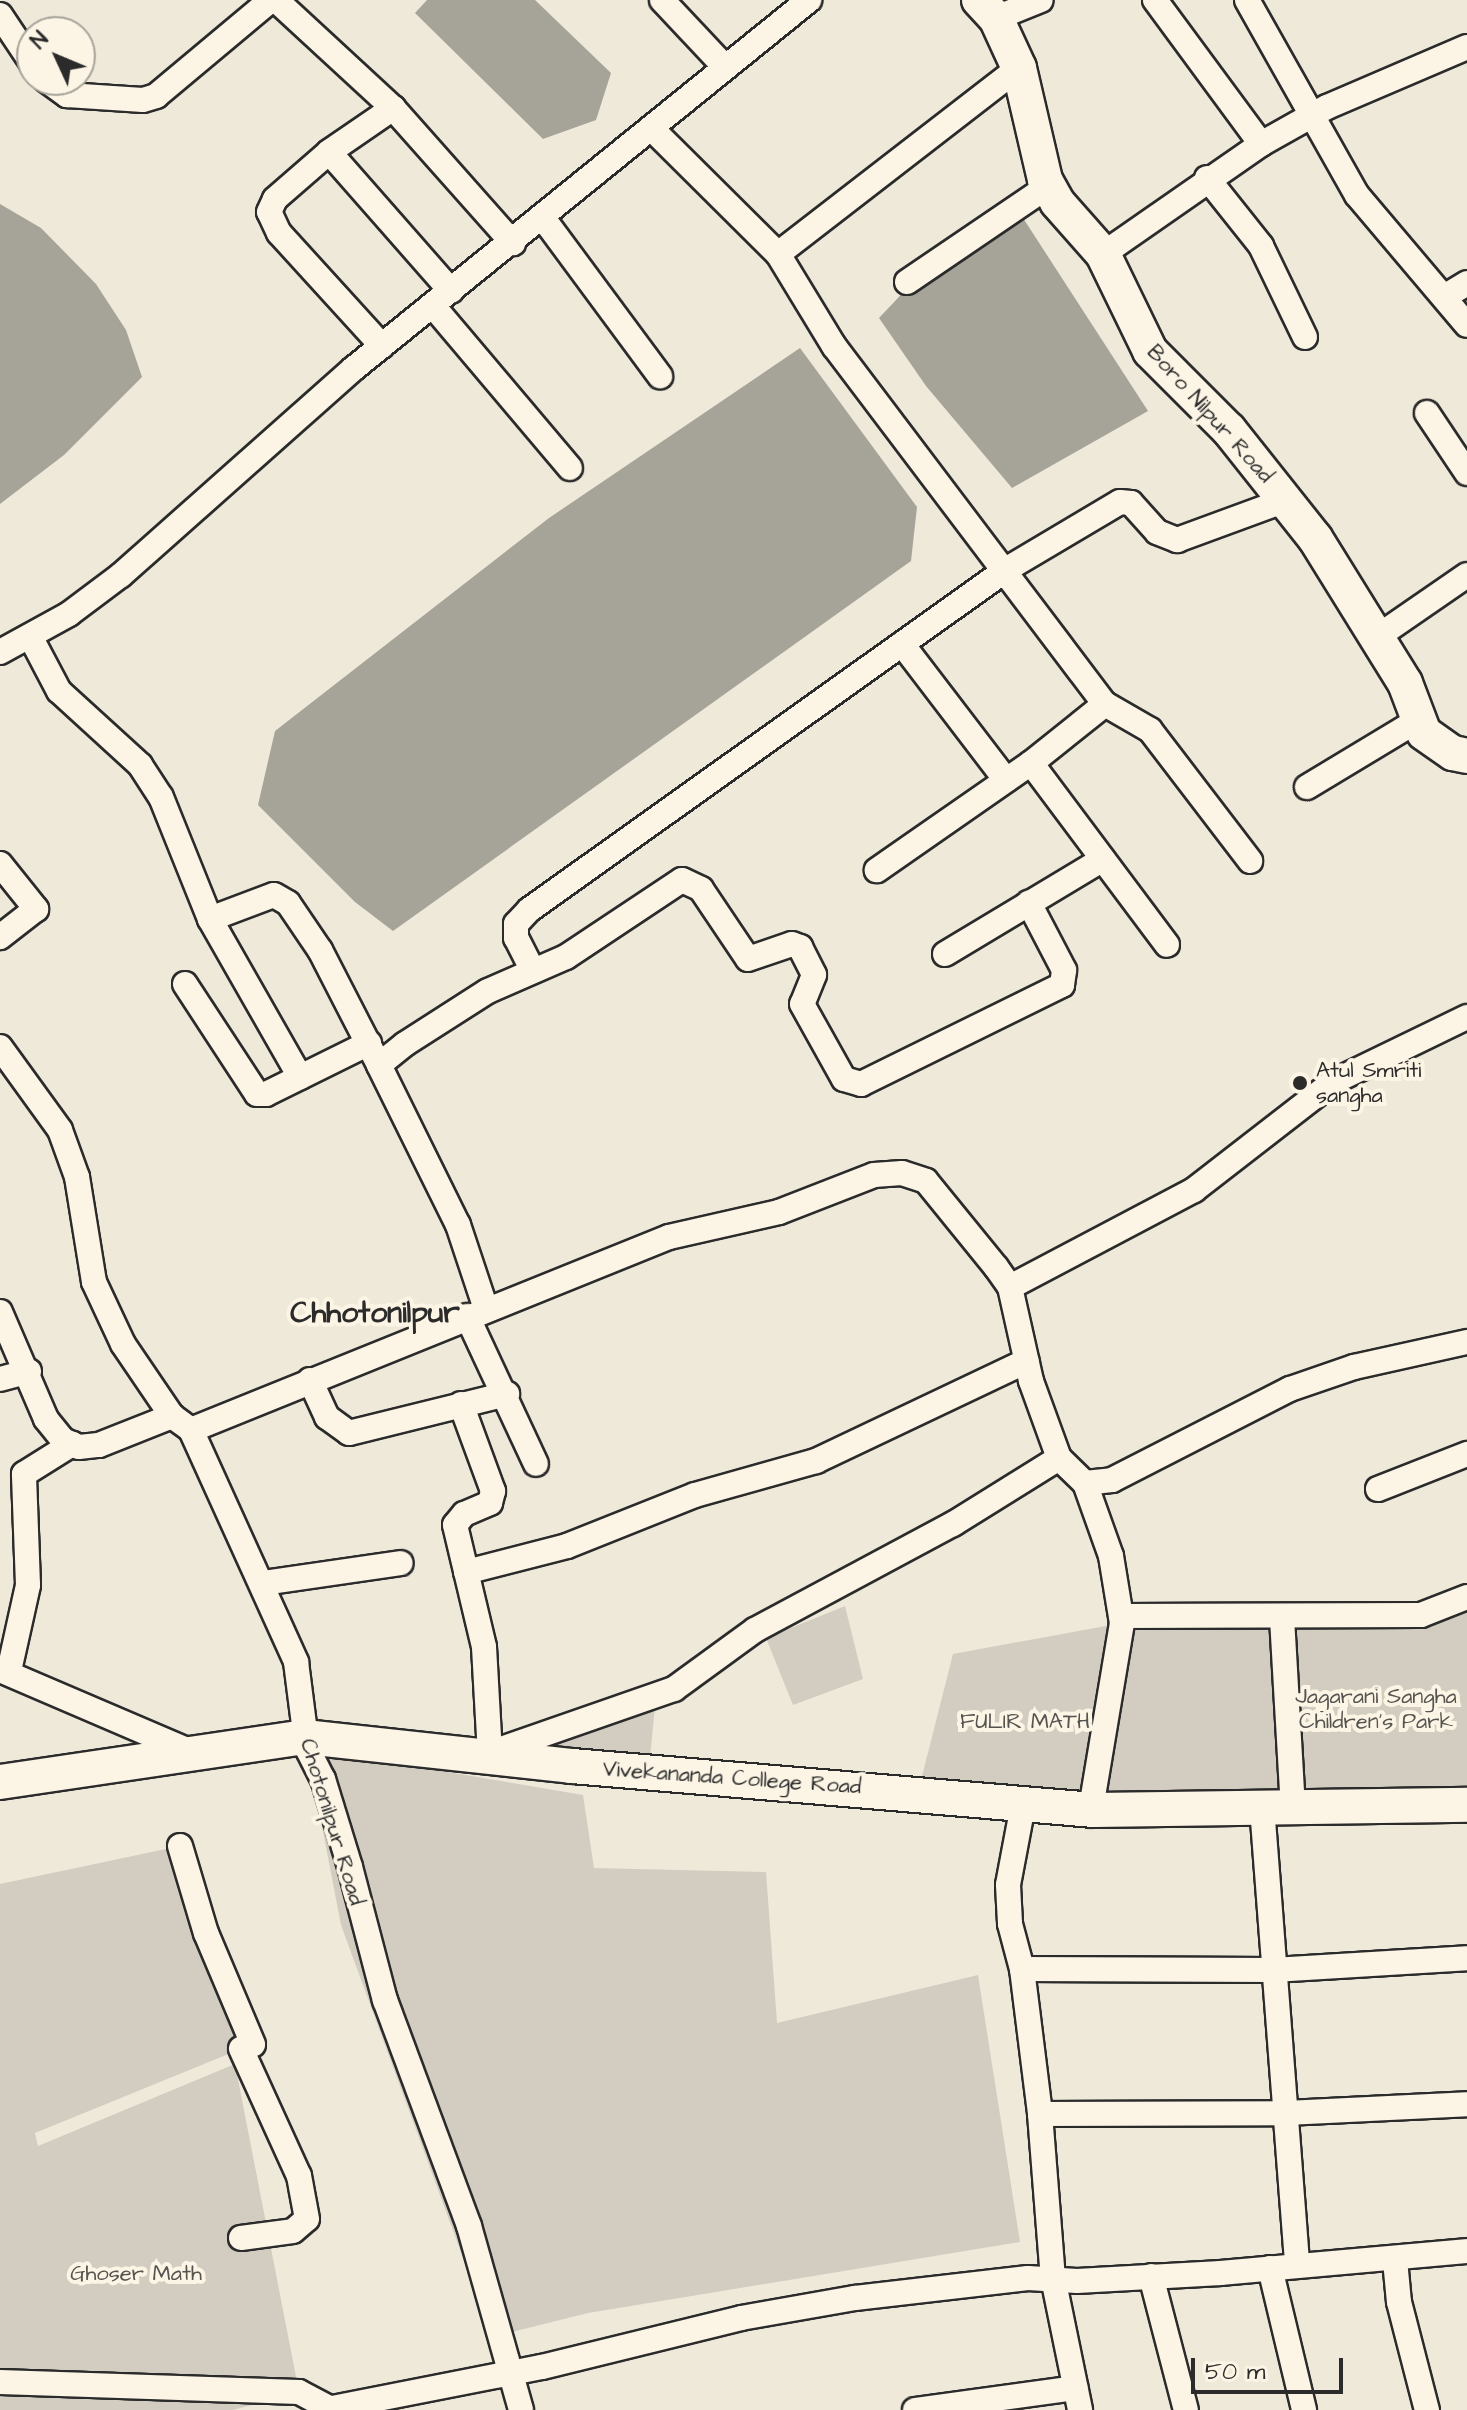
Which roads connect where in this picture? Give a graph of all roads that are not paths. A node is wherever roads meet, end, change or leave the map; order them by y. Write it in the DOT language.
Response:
graph roads {
  1 [pos="274,0"];
  2 [pos="662,0"];
  3 [pos="809,0"];
  4 [pos="1041,0"];
  5 [pos="1155,0"];
  6 [pos="1247,0"];
  7 [pos="988,9"];
  8 [pos="0,15"];
  9 [pos="16,39"];
  10 [pos="1467,47"];
  11 [pos="725,67"];
  12 [pos="1019,68"];
  13 [pos="82,96"];
  14 [pos="393,108"];
  15 [pos="1314,116"];
  16 [pos="653,130"];
  17 [pos="1261,144"];
  18 [pos="329,152"];
  19 [pos="1207,178"];
  20 [pos="1048,186"];
  21 [pos="543,218"];
  22 [pos="513,243"];
  23 [pos="778,254"];
  24 [pos="1103,254"];
  25 [pos="907,282"];
  26 [pos="1467,283"];
  27 [pos="1444,297"];
  28 [pos="442,298"];
  29 [pos="1467,325"];
  30 [pos="1305,337"];
  31 [pos="382,346"];
  32 [pos="660,376"];
  33 [pos="1427,413"];
  34 [pos="570,468"];
  35 [pos="1467,473"];
  36 [pos="1286,500"];
  37 [pos="1007,569"];
  38 [pos="1467,575"];
  39 [pos="30,636"];
  40 [pos="1377,637"];
  41 [pos="902,644"];
  42 [pos="0,652"];
  43 [pos="1105,704"];
  44 [pos="1418,720"];
  45 [pos="1467,756"];
  46 [pos="1031,763"];
  47 [pos="1006,780"];
  48 [pos="1307,787"];
  49 [pos="1103,859"];
  50 [pos="1250,861"];
  51 [pos="0,864"];
  52 [pos="877,870"];
  53 [pos="1029,903"];
  54 [pos="210,919"];
  55 [pos="0,937"];
  56 [pos="1167,945"];
  57 [pos="945,954"];
  58 [pos="532,969"];
  59 [pos="185,984"];
  60 [pos="1467,1017"];
  61 [pos="0,1047"];
  62 [pos="374,1054"];
  63 [pos="300,1077"];
  64 [pos="1010,1287"];
  65 [pos="0,1312"];
  66 [pos="476,1312"];
  67 [pos="1467,1342"];
  68 [pos="1027,1361"];
  69 [pos="29,1371"];
  70 [pos="0,1379"];
  71 [pos="310,1380"];
  72 [pos="507,1394"];
  73 [pos="461,1404"];
  74 [pos="181,1423"];
  75 [pos="72,1444"];
  76 [pos="1467,1454"];
  77 [pos="1059,1458"];
  78 [pos="536,1464"];
  79 [pos="1085,1483"];
  80 [pos="1378,1489"];
  81 [pos="401,1563"];
  82 [pos="466,1572"];
  83 [pos="264,1583"];
  84 [pos="1467,1597"];
  85 [pos="1121,1616"];
  86 [pos="1282,1618"];
  87 [pos="4,1671"];
  88 [pos="305,1737"];
  89 [pos="192,1752"];
  90 [pos="490,1753"];
  91 [pos="0,1782"];
  92 [pos="1024,1800"];
  93 [pos="1467,1805"];
  94 [pos="1278,1807"];
  95 [pos="1091,1809"];
  96 [pos="180,1846"];
  97 [pos="1467,1958"];
  98 [pos="1022,1969"];
  99 [pos="1273,1970"];
  100 [pos="1467,2104"];
  101 [pos="1286,2113"];
  102 [pos="1040,2114"];
  103 [pos="241,2238"];
  104 [pos="1467,2251"];
  105 [pos="1395,2260"];
  106 [pos="1297,2266"];
  107 [pos="1270,2268"];
  108 [pos="1151,2276"];
  109 [pos="1053,2278"];
  110 [pos="510,2373"];
  111 [pos="0,2382"];
  112 [pos="1078,2399"];
  113 [pos="326,2409"];
  114 [pos="521,2410"];
  115 [pos="915,2410"];
  116 [pos="1186,2410"];
  117 [pos="1304,2410"];
  118 [pos="1427,2410"];
  1 -- 13 [label="street"];
  1 -- 14 [label="street"];
  2 -- 11 [label="street"];
  3 -- 11 [label="street"];
  4 -- 7 [label="street"];
  5 -- 17 [label="street"];
  6 -- 15 [label="street"];
  7 -- 12 [label="street, Boro Nilpur Road"];
  8 -- 9 [label="street"];
  10 -- 15 [label="street"];
  11 -- 16 [label="street"];
  12 -- 20 [label="street, Boro Nilpur Road"];
  12 -- 23 [label="street"];
  14 -- 18 [label="street"];
  14 -- 22 [label="street"];
  15 -- 17 [label="street"];
  15 -- 27 [label="street"];
  16 -- 21 [label="street"];
  16 -- 23 [label="street"];
  17 -- 19 [label="street"];
  18 -- 28 [label="street"];
  18 -- 31 [label="street"];
  19 -- 24 [label="street"];
  19 -- 30 [label="street"];
  20 -- 24 [label="street, Boro Nilpur Road"];
  20 -- 25 [label="street"];
  21 -- 22 [label="street"];
  21 -- 32 [label="street"];
  22 -- 28 [label="street"];
  23 -- 37 [label="street"];
  24 -- 36 [label="street, Boro Nilpur Road"];
  26 -- 27 [label="street"];
  27 -- 29 [label="street"];
  28 -- 31 [label="street"];
  28 -- 34 [label="street"];
  31 -- 39 [label="street"];
  33 -- 35 [label="street"];
  36 -- 37 [label="street"];
  36 -- 40 [label="street, Boro Nilpur Road"];
  37 -- 41 [label="street"];
  37 -- 43 [label="street"];
  38 -- 40 [label="street"];
  39 -- 42 [label="street"];
  39 -- 54 [label="street"];
  40 -- 44 [label="street, Boro Nilpur Road"];
  41 -- 47 [label="street"];
  41 -- 58 [label="street"];
  43 -- 46 [label="street"];
  43 -- 50 [label="street"];
  44 -- 45 [label="street, Boro Nilpur Road"];
  44 -- 48 [label="street"];
  46 -- 47 [label="street"];
  46 -- 49 [label="street"];
  47 -- 52 [label="street"];
  49 -- 53 [label="street"];
  49 -- 56 [label="street"];
  51 -- 55 [label="street"];
  53 -- 57 [label="street"];
  53 -- 58 [label="street"];
  54 -- 62 [label="street"];
  54 -- 63 [label="street"];
  58 -- 62 [label="street"];
  59 -- 63 [label="street"];
  60 -- 64 [label="street"];
  61 -- 74 [label="street, Chotonilpur Road"];
  62 -- 63 [label="street"];
  62 -- 66 [label="street"];
  64 -- 66 [label="street"];
  64 -- 68 [label="street"];
  65 -- 69 [label="street"];
  66 -- 71 [label="street"];
  66 -- 72 [label="street"];
  67 -- 79 [label="street"];
  68 -- 77 [label="street"];
  68 -- 82 [label="street"];
  69 -- 70 [label="street"];
  69 -- 75 [label="street"];
  71 -- 73 [label="street"];
  71 -- 74 [label="street"];
  72 -- 73 [label="street"];
  72 -- 78 [label="street"];
  73 -- 82 [label="street"];
  74 -- 75 [label="street"];
  74 -- 83 [label="street, Chotonilpur Road"];
  75 -- 87 [label="street"];
  76 -- 80 [label="street"];
  77 -- 79 [label="street"];
  77 -- 90 [label="street"];
  79 -- 85 [label="street"];
  81 -- 83 [label="street"];
  82 -- 90 [label="street"];
  83 -- 88 [label="street, Chotonilpur Road"];
  84 -- 86 [label="street"];
  85 -- 86 [label="street"];
  85 -- 95 [label="street"];
  86 -- 94 [label="street"];
  87 -- 89 [label="street"];
  88 -- 89 [label="street, Vivekananda College Road"];
  88 -- 90 [label="street, Vivekananda College Road"];
  88 -- 110 [label="street, Chotonilpur Road"];
  89 -- 91 [label="street, Vivekananda College Road"];
  90 -- 92 [label="street, Vivekananda College Road"];
  92 -- 95 [label="street, Vivekananda College Road"];
  92 -- 98 [label="street"];
  93 -- 94 [label="street, Vivekananda College Road"];
  94 -- 95 [label="street, Vivekananda College Road"];
  94 -- 99 [label="street"];
  96 -- 103 [label="street"];
  97 -- 99 [label="street"];
  98 -- 99 [label="street"];
  98 -- 102 [label="street"];
  99 -- 101 [label="street"];
  100 -- 101 [label="street"];
  101 -- 102 [label="street"];
  101 -- 106 [label="street"];
  102 -- 109 [label="street"];
  104 -- 105 [label="street"];
  105 -- 106 [label="street"];
  105 -- 118 [label="street"];
  106 -- 107 [label="street"];
  107 -- 108 [label="street"];
  107 -- 117 [label="street"];
  108 -- 109 [label="street"];
  108 -- 116 [label="street"];
  109 -- 110 [label="street"];
  109 -- 112 [label="street"];
  110 -- 113 [label="street"];
  110 -- 114 [label="street, Chotonilpur Road"];
  111 -- 113 [label="street"];
  112 -- 115 [label="street"];
}
